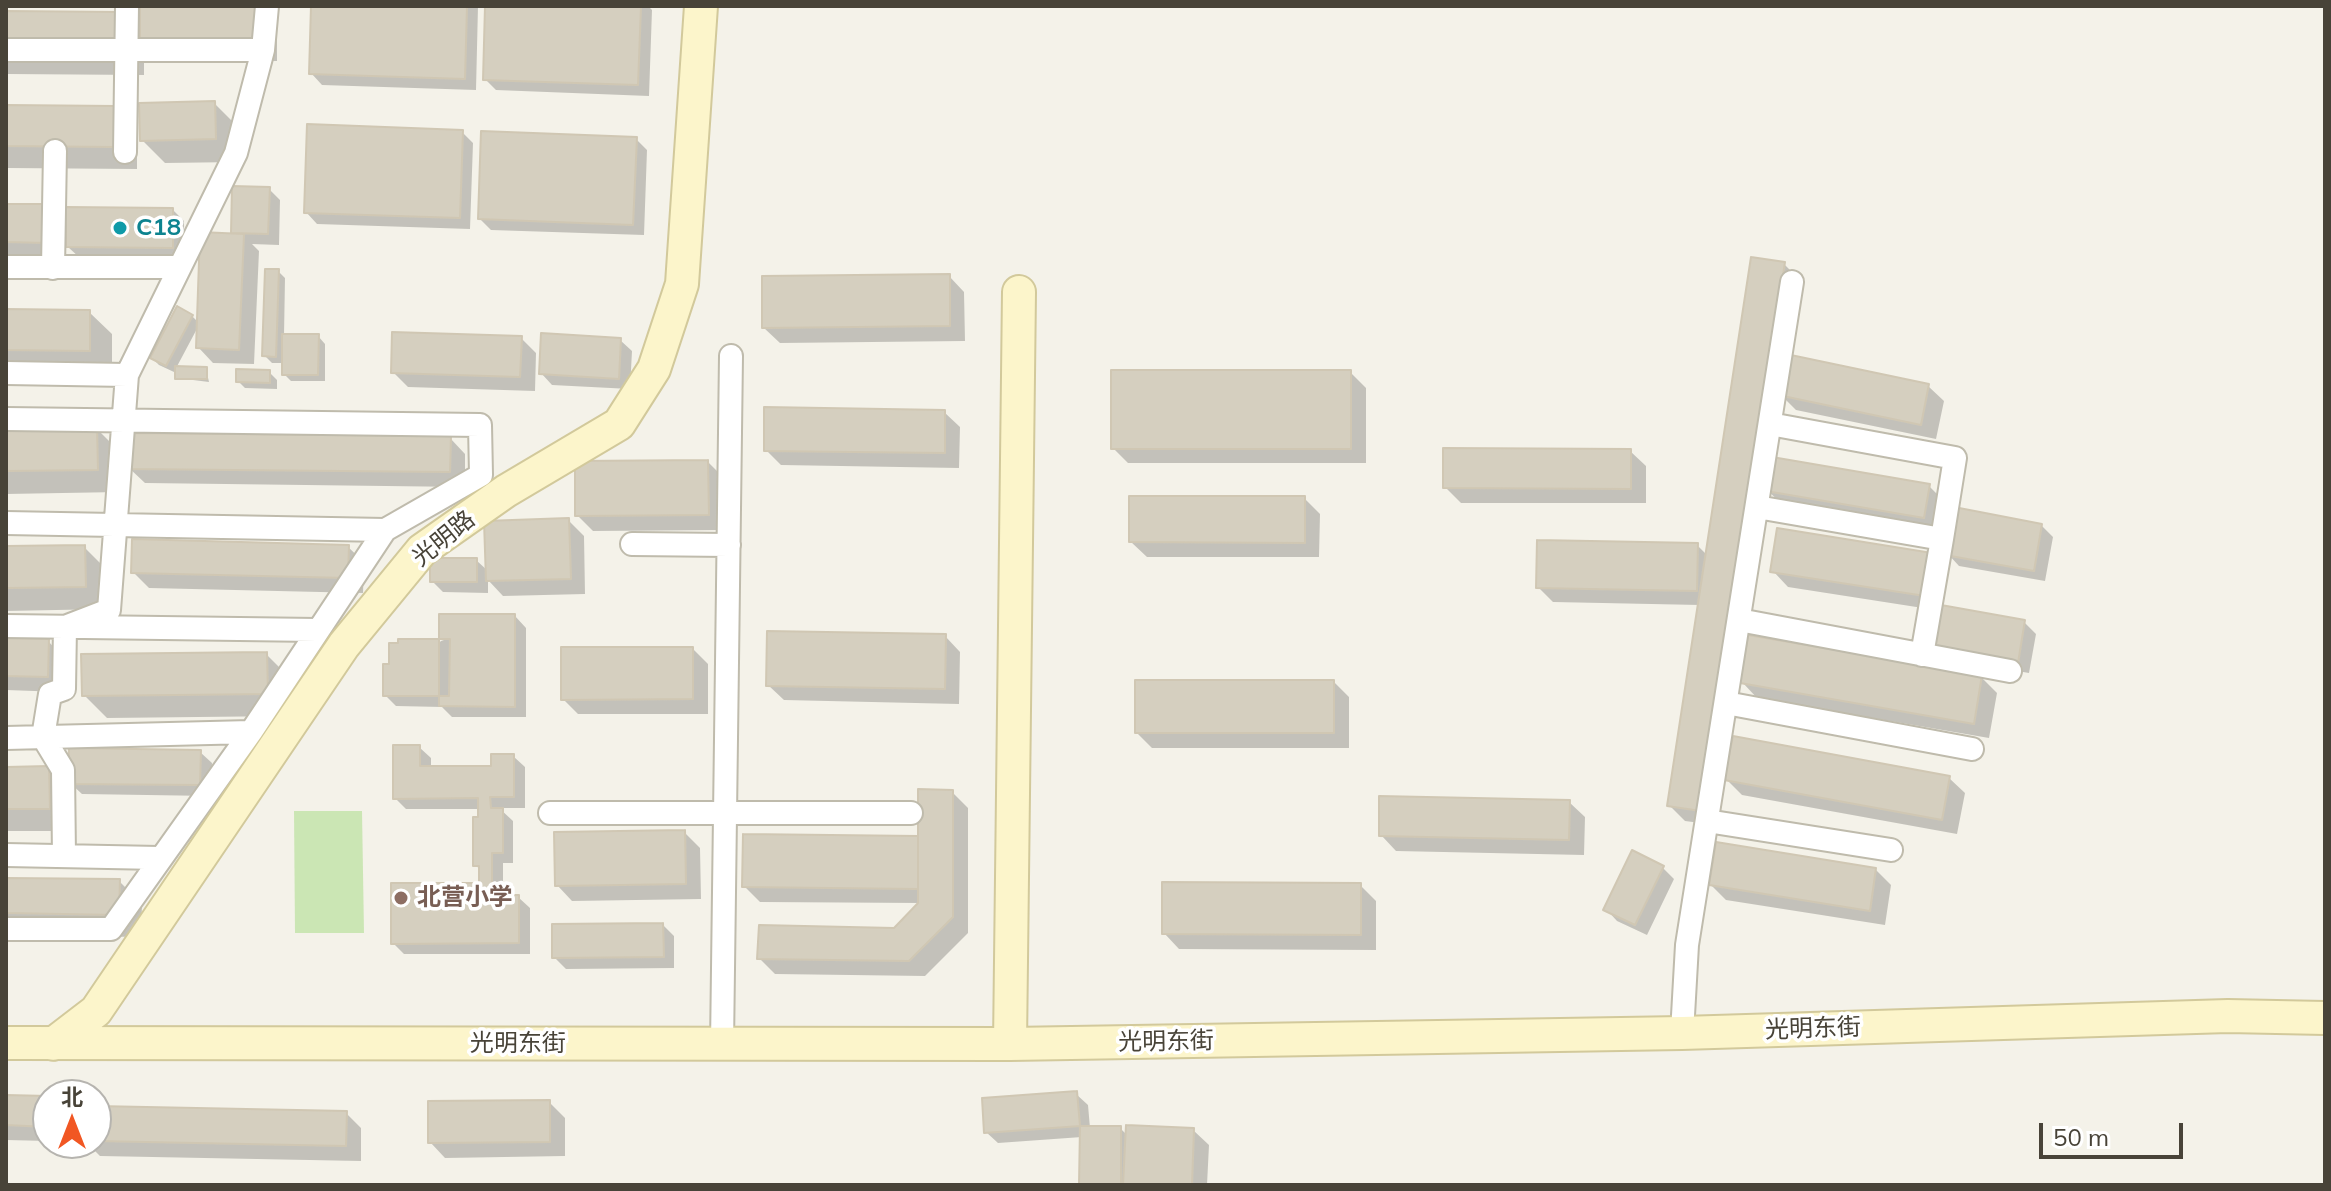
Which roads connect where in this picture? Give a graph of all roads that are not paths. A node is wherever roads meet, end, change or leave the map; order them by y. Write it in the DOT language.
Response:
graph roads {
  1 [pos="127,6"];
  2 [pos="267,6"];
  3 [pos="701,6"];
  4 [pos="6,50"];
  5 [pos="127,50"];
  6 [pos="263,50"];
  7 [pos="55,151"];
  8 [pos="125,152"];
  9 [pos="6,267"];
  10 [pos="180,267"];
  11 [pos="53,268"];
  12 [pos="1792,282"];
  13 [pos="1019,292"];
  14 [pos="731,356"];
  15 [pos="6,373"];
  16 [pos="127,375"];
  17 [pos="6,419"];
  18 [pos="122,420"];
  19 [pos="1770,424"];
  20 [pos="1757,507"];
  21 [pos="6,523"];
  22 [pos="114,524"];
  23 [pos="385,530"];
  24 [pos="1942,539"];
  25 [pos="632,544"];
  26 [pos="729,545"];
  27 [pos="1739,620"];
  28 [pos="6,626"];
  29 [pos="65,627"];
  30 [pos="317,630"];
  31 [pos="1922,655"];
  32 [pos="2010,671"];
  33 [pos="1726,703"];
  34 [pos="251,732"];
  35 [pos="43,737"];
  36 [pos="6,738"];
  37 [pos="1972,749"];
  38 [pos="550,813"];
  39 [pos="725,813"];
  40 [pos="911,813"];
  41 [pos="1707,821"];
  42 [pos="1891,850"];
  43 [pos="6,855"];
  44 [pos="64,856"];
  45 [pos="159,858"];
  46 [pos="6,929"];
  47 [pos="96,1011"];
  48 [pos="2325,1018"];
  49 [pos="1682,1033"];
  50 [pos="121,1041"];
  51 [pos="6,1043"];
  52 [pos="53,1044"];
  53 [pos="1010,1044"];
  54 [pos="722,1045"];
  1 -- 5 [label="street"];
  2 -- 6 [label="street"];
  3 -- 47 [label="main road, 光明路"];
  4 -- 5 [label="street"];
  5 -- 6 [label="street"];
  5 -- 8 [label="street"];
  6 -- 10 [label="street"];
  7 -- 11 [label="street"];
  9 -- 11 [label="street"];
  10 -- 11 [label="street"];
  10 -- 16 [label="street"];
  12 -- 19 [label="street"];
  13 -- 53 [label="main road"];
  14 -- 26 [label="street"];
  15 -- 16 [label="street"];
  16 -- 18 [label="street"];
  17 -- 18 [label="street"];
  18 -- 22 [label="street"];
  18 -- 23 [label="street"];
  19 -- 20 [label="street"];
  19 -- 24 [label="street"];
  20 -- 24 [label="street"];
  20 -- 27 [label="street"];
  21 -- 22 [label="street"];
  22 -- 23 [label="street"];
  22 -- 29 [label="street"];
  23 -- 30 [label="street"];
  24 -- 31 [label="street"];
  25 -- 26 [label="street"];
  26 -- 39 [label="street"];
  27 -- 31 [label="street"];
  27 -- 33 [label="street"];
  28 -- 29 [label="street"];
  29 -- 30 [label="street"];
  29 -- 35 [label="street"];
  30 -- 34 [label="street"];
  31 -- 32 [label="street"];
  33 -- 37 [label="street"];
  33 -- 41 [label="street"];
  34 -- 35 [label="street"];
  34 -- 45 [label="street"];
  35 -- 36 [label="street"];
  35 -- 44 [label="street"];
  38 -- 39 [label="street"];
  39 -- 40 [label="street"];
  39 -- 54 [label="street"];
  41 -- 42 [label="street"];
  41 -- 49 [label="street"];
  43 -- 44 [label="street"];
  44 -- 45 [label="street"];
  45 -- 46 [label="street"];
  47 -- 50 [label="main road"];
  47 -- 52 [label="main road, 光明路"];
  48 -- 49 [label="main road, 光明东街"];
  49 -- 53 [label="main road, 光明东街"];
  50 -- 52 [label="main road, 光明东街"];
  50 -- 54 [label="main road, 光明东街"];
  51 -- 52 [label="main road, 光明东街"];
  53 -- 54 [label="main road, 光明东街"];
}
